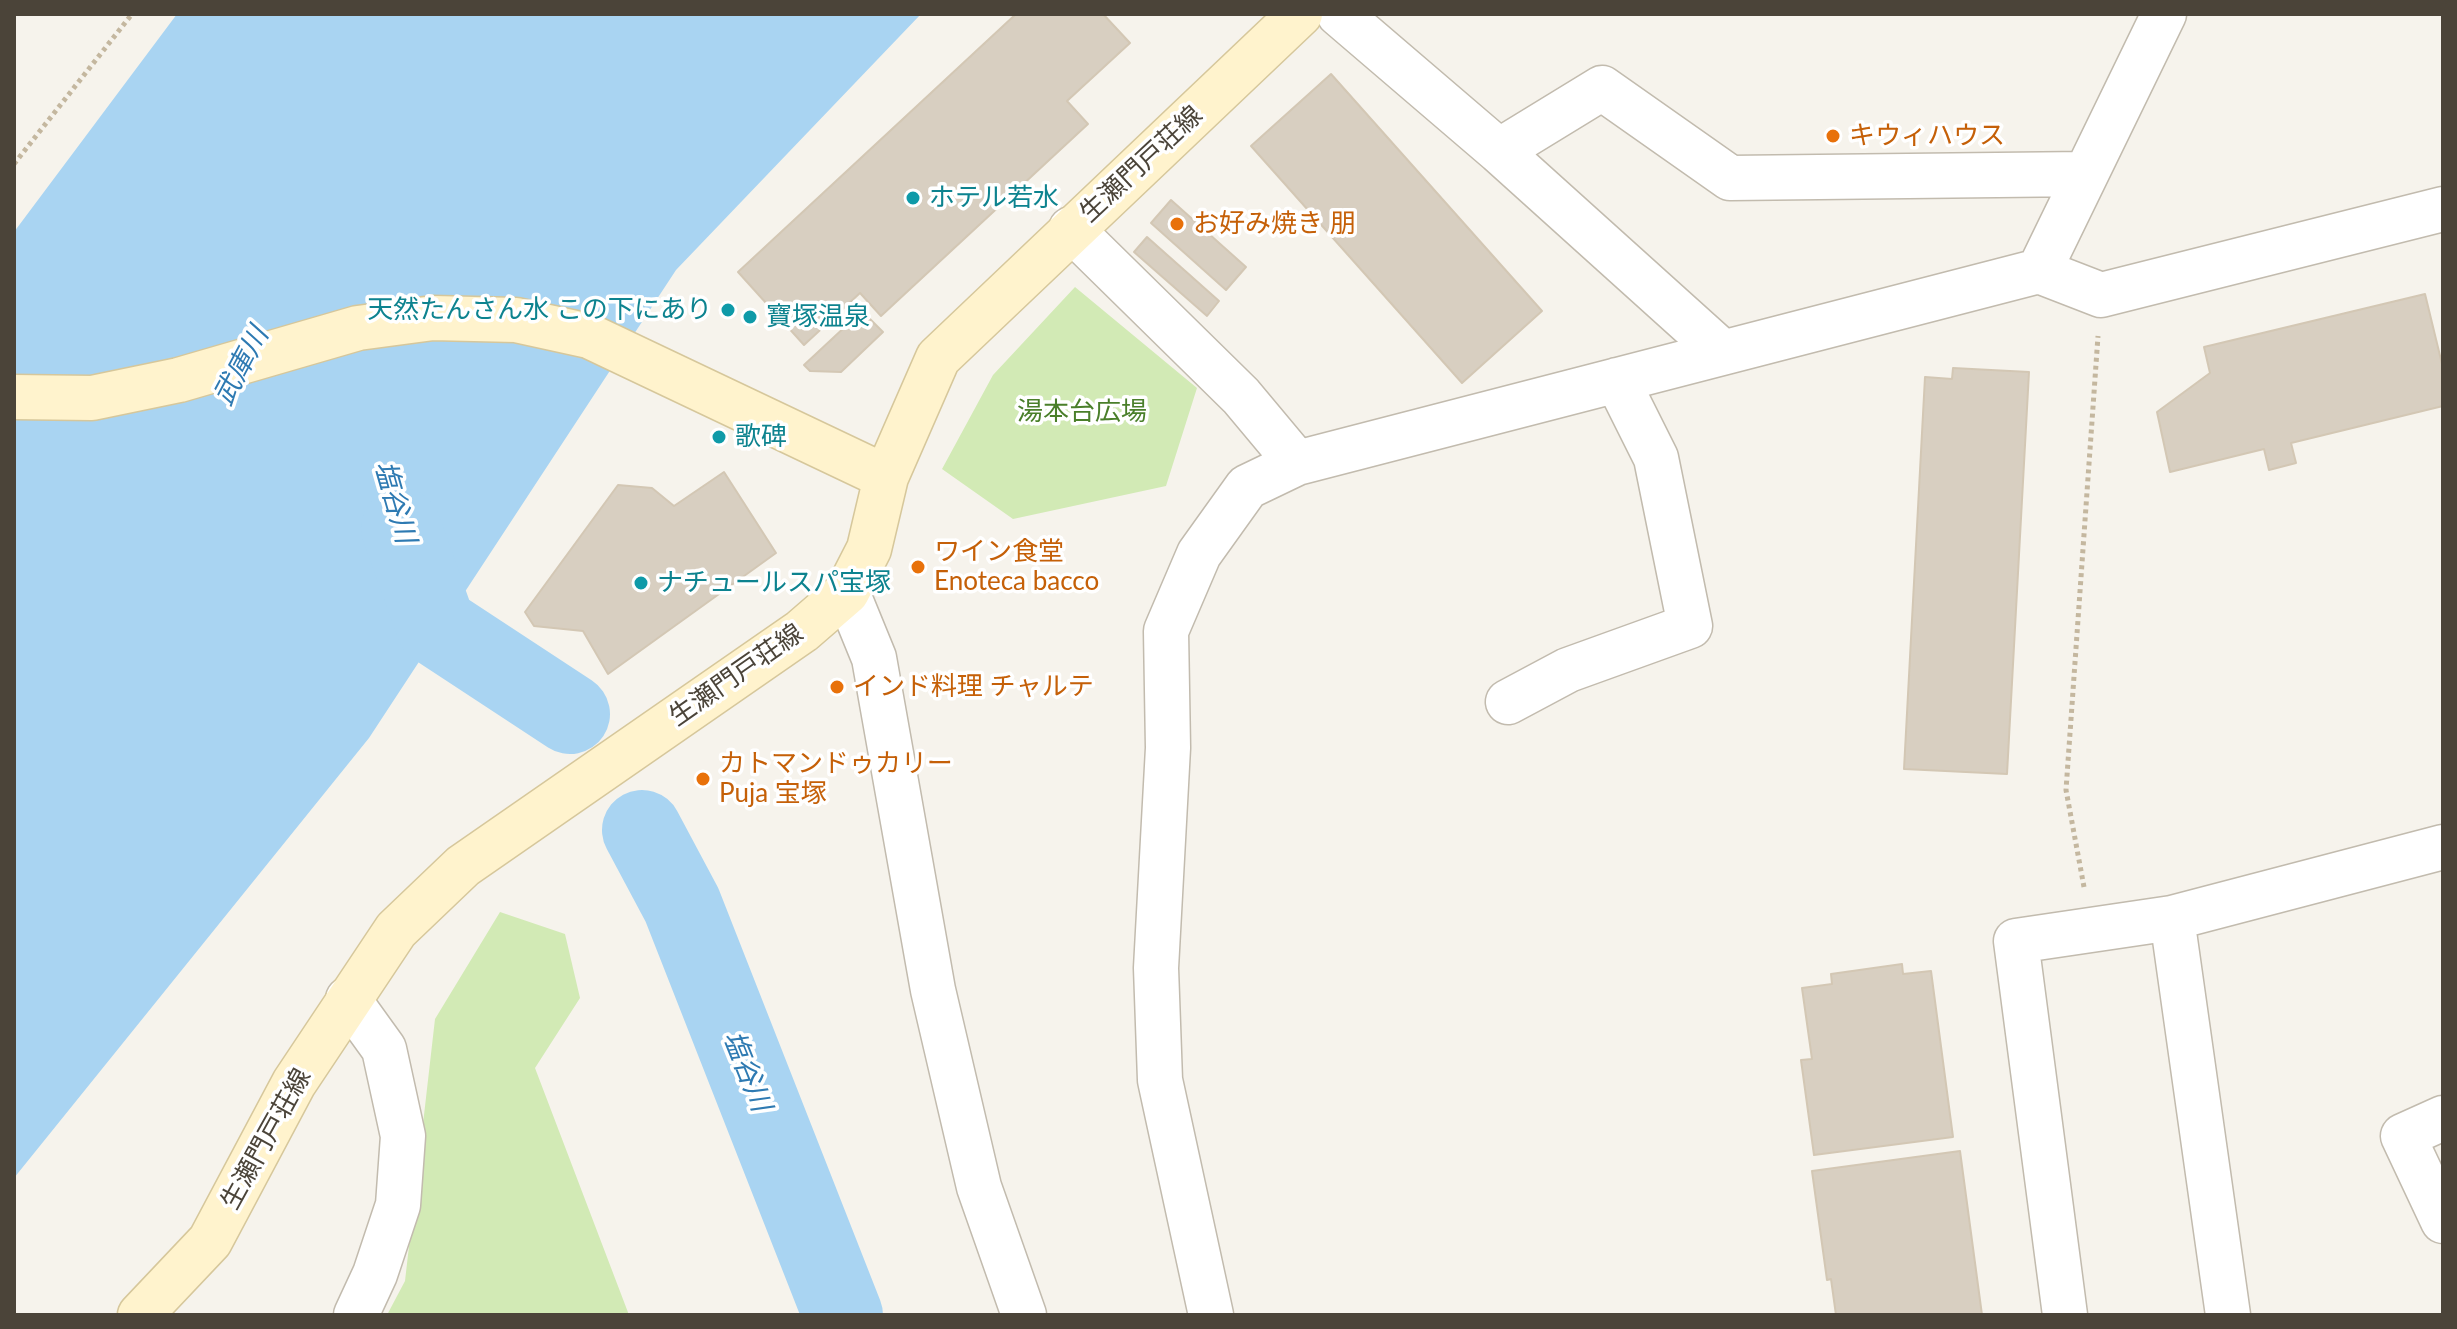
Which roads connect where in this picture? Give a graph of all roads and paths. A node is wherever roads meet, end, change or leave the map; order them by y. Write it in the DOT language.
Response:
graph roads {
  1 [pos="132,14"];
  2 [pos="1300,14"];
  3 [pos="1339,14"];
  4 [pos="2161,15"];
  5 [pos="1499,151"];
  6 [pos="14,164"];
  7 [pos="2086,174"];
  8 [pos="2443,209"];
  9 [pos="1071,229"];
  10 [pos="2039,271"];
  11 [pos="2101,295"];
  12 [pos="1722,352"];
  13 [pos="1617,380"];
  14 [pos="14,397"];
  15 [pos="1297,463"];
  16 [pos="886,477"];
  17 [pos="847,592"];
  18 [pos="1508,702"];
  19 [pos="2443,847"];
  20 [pos="2172,918"];
  21 [pos="2092,929"];
  22 [pos="348,999"];
  23 [pos="2443,1118"];
  24 [pos="2443,1221"];
  25 [pos="140,1315"];
  26 [pos="356,1315"];
  27 [pos="1024,1315"];
  28 [pos="1211,1315"];
  29 [pos="2065,1315"];
  30 [pos="2228,1315"];
  1 -- 6 [label="path"];
  2 -- 9 [label="main road, 生瀬門戸荘線"];
  3 -- 5 [label="street"];
  4 -- 7 [label="street"];
  5 -- 7 [label="street"];
  5 -- 12 [label="street"];
  7 -- 10 [label="street"];
  8 -- 11 [label="street"];
  9 -- 15 [label="street"];
  9 -- 16 [label="main road, 生瀬門戸荘線"];
  10 -- 11 [label="street"];
  10 -- 12 [label="street"];
  11 -- 21 [label="path"];
  12 -- 13 [label="street"];
  13 -- 15 [label="street"];
  13 -- 18 [label="street"];
  14 -- 16 [label="main road"];
  15 -- 28 [label="street"];
  16 -- 17 [label="main road, 生瀬門戸荘線"];
  17 -- 22 [label="main road, 生瀬門戸荘線"];
  17 -- 27 [label="street"];
  19 -- 20 [label="street"];
  20 -- 21 [label="street"];
  20 -- 30 [label="street"];
  21 -- 29 [label="street"];
  22 -- 25 [label="main road, 生瀬門戸荘線"];
  22 -- 26 [label="street"];
  23 -- 24 [label="street"];
}
